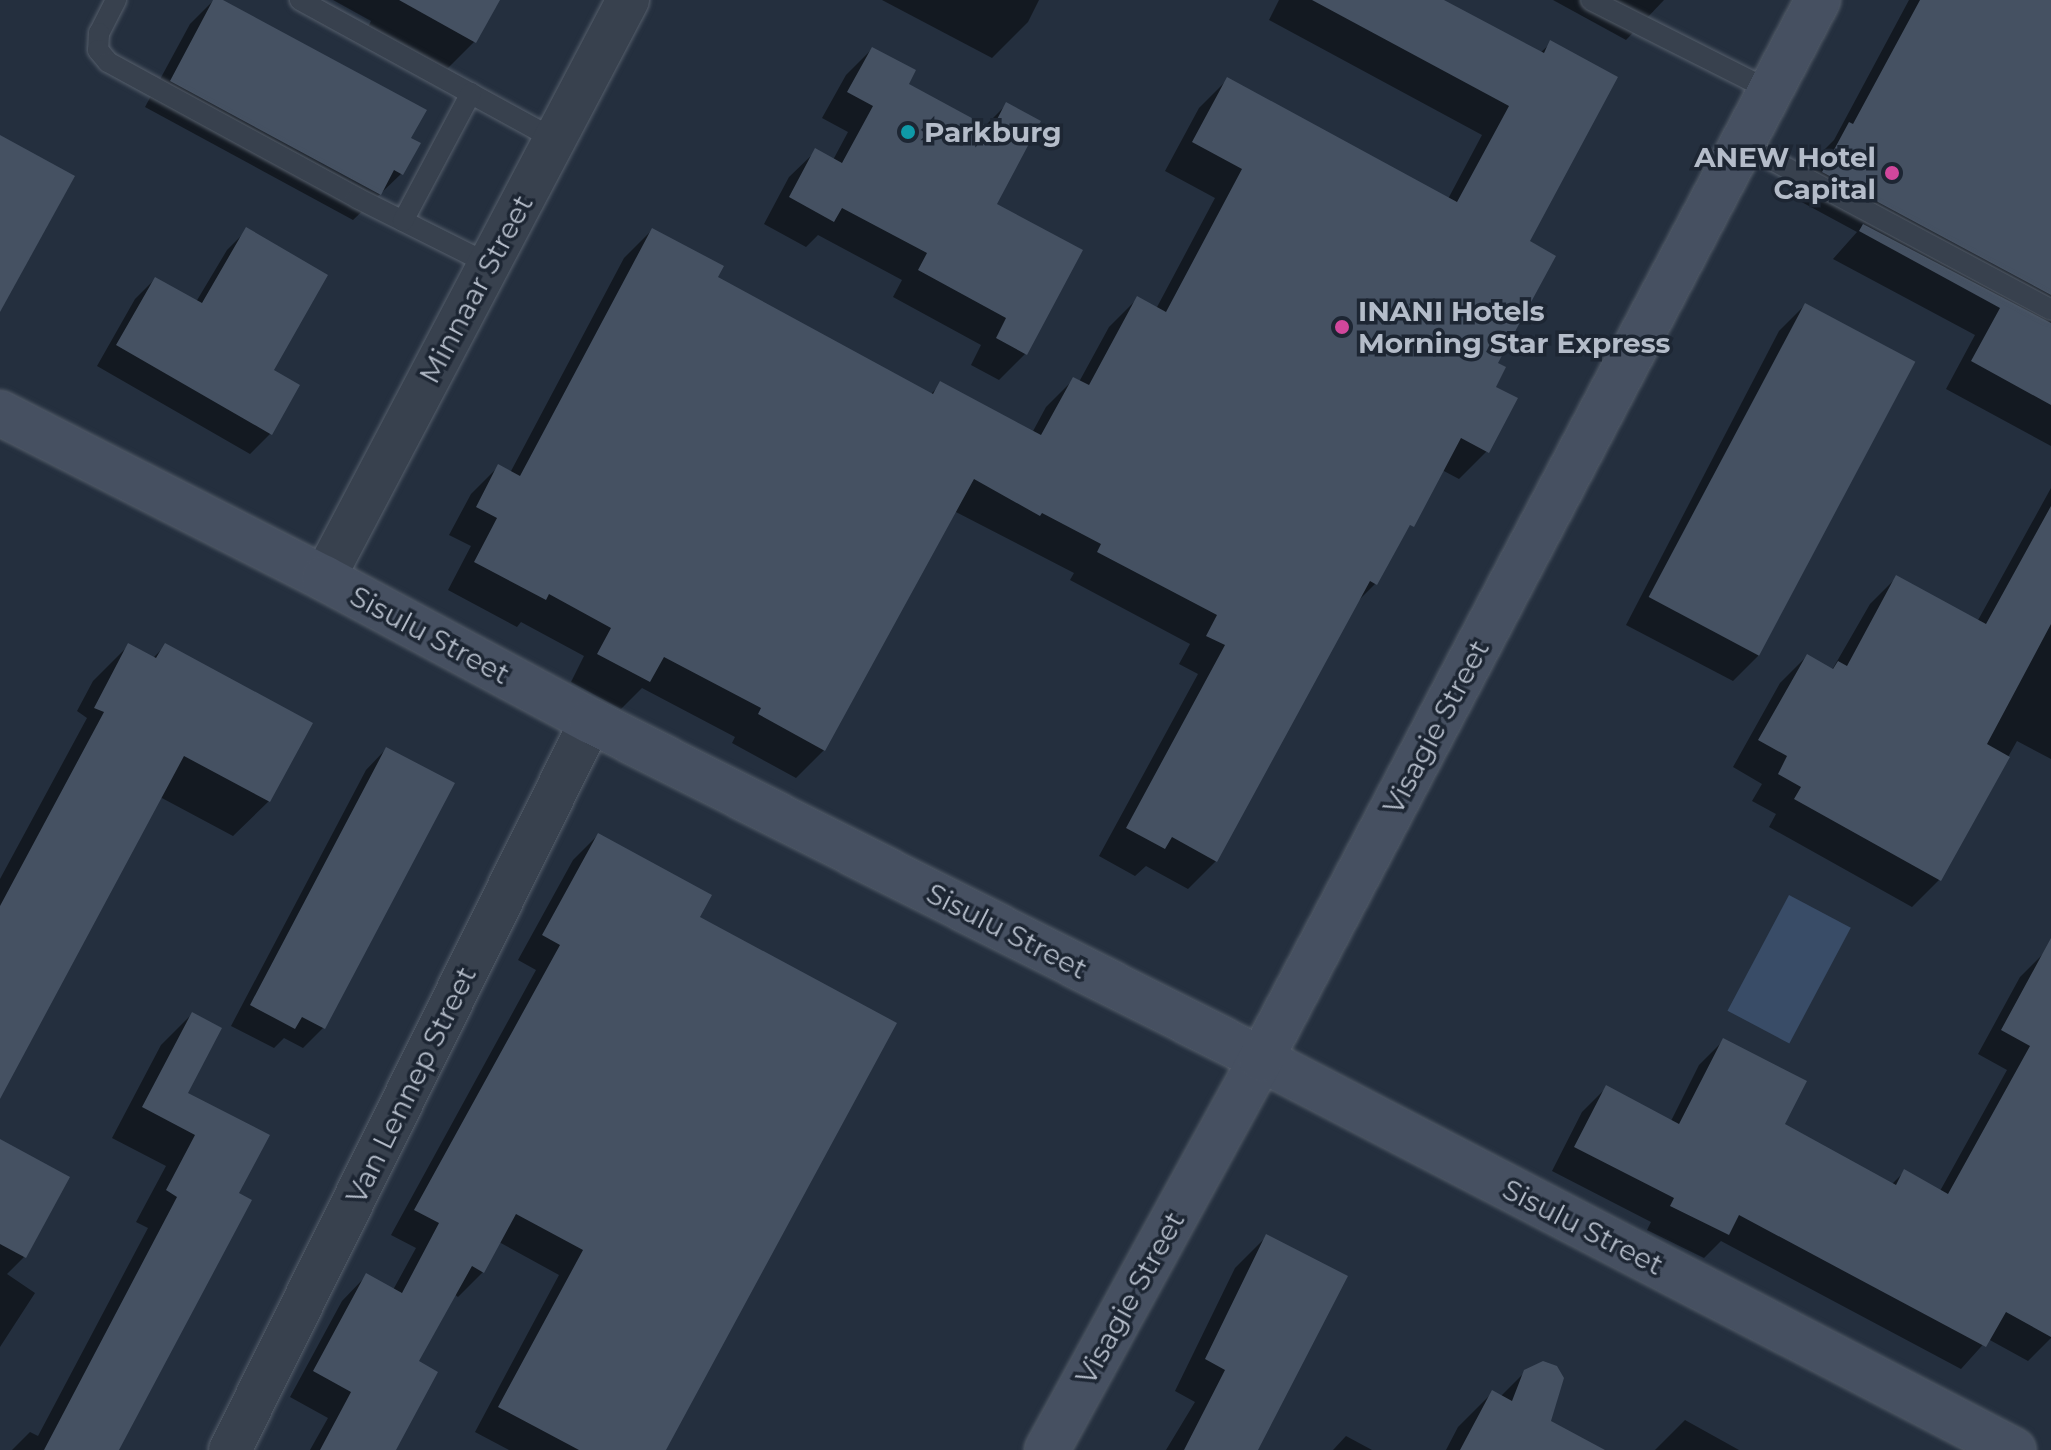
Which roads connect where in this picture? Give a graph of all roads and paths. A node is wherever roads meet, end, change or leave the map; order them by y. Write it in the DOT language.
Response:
graph roads {
  1 [pos="116,0"];
  2 [pos="300,0"];
  3 [pos="628,0"];
  4 [pos="1591,0"];
  5 [pos="1818,0"];
  6 [pos="1771,91"];
  7 [pos="471,93"];
  8 [pos="554,139"];
  9 [pos="1742,144"];
  10 [pos="403,221"];
  11 [pos="489,264"];
  12 [pos="2051,310"];
  13 [pos="0,413"];
  14 [pos="324,578"];
  15 [pos="591,721"];
  16 [pos="1261,1059"];
  17 [pos="230,1450"];
  18 [pos="1047,1450"];
  19 [pos="2013,1450"];
  1 -- 10 [label="lane"];
  2 -- 7 [label="lane"];
  3 -- 8 [label="street, Minnaar Street"];
  4 -- 6 [label="lane"];
  5 -- 6 [label="street, Visagie Street"];
  6 -- 9 [label="street, Visagie Street"];
  7 -- 8 [label="lane"];
  7 -- 10 [label="lane"];
  8 -- 11 [label="street, Minnaar Street"];
  9 -- 12 [label="lane"];
  9 -- 16 [label="street, Visagie Street"];
  10 -- 11 [label="lane"];
  11 -- 14 [label="street, Minnaar Street"];
  13 -- 14 [label="street, Sisulu Street"];
  14 -- 15 [label="street, Sisulu Street"];
  15 -- 16 [label="street, Sisulu Street"];
  15 -- 17 [label="street, Van Lennep Street"];
  16 -- 18 [label="street, Visagie Street"];
  16 -- 19 [label="street, Sisulu Street"];
}
